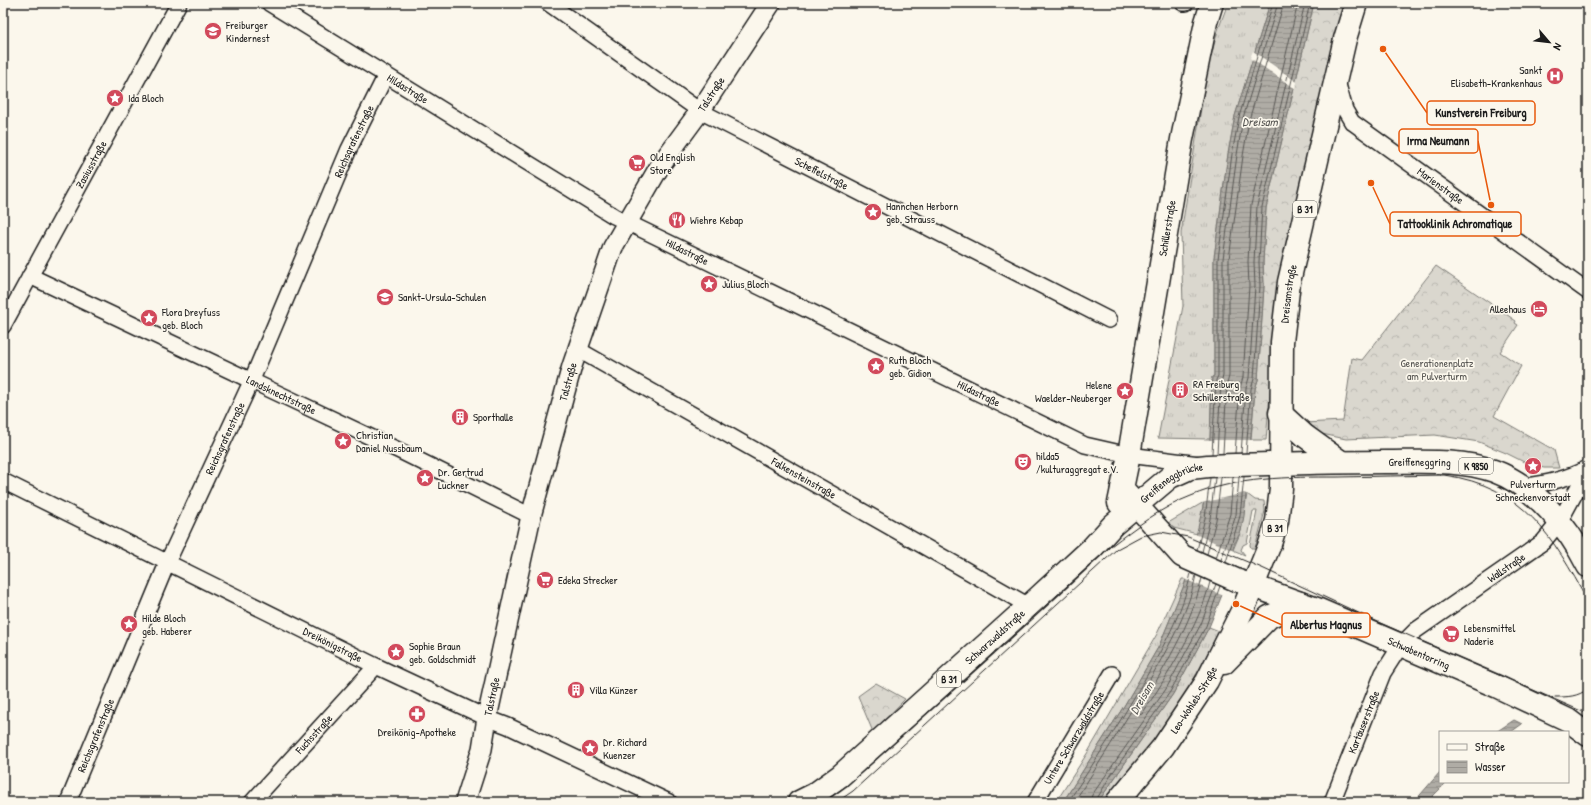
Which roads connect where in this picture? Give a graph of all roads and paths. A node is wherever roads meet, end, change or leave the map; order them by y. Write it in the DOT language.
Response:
graph roads {
  1 [pos="179,3"];
  2 [pos="269,3"];
  3 [pos="548,3"];
  4 [pos="771,3"];
  5 [pos="1212,3"];
  6 [pos="1356,3"];
  7 [pos="385,76"];
  8 [pos="1336,78"];
  9 [pos="700,112"];
  10 [pos="626,222"];
  11 [pos="30,276"];
  12 [pos="1588,292"];
  13 [pos="1109,320"];
  14 [pos="3,326"];
  15 [pos="577,349"];
  16 [pos="251,382"];
  17 [pos="1280,413"];
  18 [pos="1129,455"];
  19 [pos="1341,462"];
  20 [pos="1194,465"];
  21 [pos="1270,465"];
  22 [pos="1588,468"];
  23 [pos="3,481"];
  24 [pos="1522,487"];
  25 [pos="1122,489"];
  26 [pos="1137,505"];
  27 [pos="531,516"];
  28 [pos="1560,521"];
  29 [pos="1113,525"];
  30 [pos="168,562"];
  31 [pos="1588,566"];
  32 [pos="1245,584"];
  33 [pos="1300,603"];
  34 [pos="1029,606"];
  35 [pos="1401,645"];
  36 [pos="376,666"];
  37 [pos="1112,674"];
  38 [pos="1207,681"];
  39 [pos="487,718"];
  40 [pos="1575,725"];
  41 [pos="68,802"];
  42 [pos="252,802"];
  43 [pos="465,802"];
  44 [pos="667,802"];
  45 [pos="799,802"];
  46 [pos="1035,802"];
  47 [pos="1117,802"];
  48 [pos="1332,802"];
  1 -- 11 [label="street, Zasiusstraße"];
  2 -- 7 [label="street, Hildastraße"];
  3 -- 9 [label="street, Scheffelstraße"];
  4 -- 9 [label="street, Talstraße"];
  5 -- 18 [label="main road, Schillerstraße / B 31"];
  6 -- 8 [label="main road, Dreisamstraße / B 31"];
  7 -- 10 [label="street, Hildastraße"];
  7 -- 16 [label="street, Reichsgrafenstraße"];
  8 -- 12 [label="street, Marienstraße"];
  8 -- 17 [label="main road, Dreisamstraße / B 31"];
  9 -- 10 [label="street, Talstraße"];
  9 -- 13 [label="street, Scheffelstraße"];
  10 -- 15 [label="street, Talstraße"];
  10 -- 18 [label="street, Hildastraße"];
  11 -- 14 [label="street, Zasiusstraße"];
  11 -- 16 [label="street, Landsknechtstraße"];
  15 -- 27 [label="street, Talstraße"];
  15 -- 34 [label="street, Falkensteinstraße"];
  16 -- 27 [label="street, Landsknechtstraße"];
  16 -- 30 [label="street, Reichsgrafenstraße"];
  17 -- 19 [label="main road"];
  17 -- 21 [label="main road, Dreisamstraße / B 31"];
  18 -- 20 [label="street, Greiffeneggbrücke"];
  18 -- 25 [label="main road, Schwarzwaldstraße / B 31"];
  19 -- 21 [label="main road, Greiffeneggring / K 9850"];
  19 -- 24 [label="main road, Greiffeneggring / K 9850"];
  20 -- 21 [label="main road, Greiffeneggbrücke / K 9850"];
  20 -- 26 [label="main road, Greiffeneggbrücke / K 9850"];
  21 -- 32 [label="main road, Dreisamstraße / B 31"];
  22 -- 24 [label="street, Wallstraße"];
  22 -- 28 [label="street, Wallstraße"];
  23 -- 30 [label="street, Dreikönigstraße"];
  24 -- 28 [label="main road, Greiffeneggring / K 9850"];
  25 -- 26 [label="main road"];
  25 -- 29 [label="main road, Schwarzwaldstraße / B 31"];
  26 -- 29 [label="main road, Schwarzwaldstraße"];
  26 -- 32 [label="main road, Schwabentorring"];
  27 -- 39 [label="street, Talstraße"];
  28 -- 31 [label="main road, Greiffeneggring"];
  28 -- 35 [label="street, Wallstraße"];
  29 -- 34 [label="main road, Schwarzwaldstraße / B 31"];
  30 -- 36 [label="street, Dreikönigstraße"];
  30 -- 41 [label="street, Reichsgrafenstraße"];
  32 -- 33 [label="main road, Schwabentorring"];
  32 -- 38 [label="main road, Leo-Wohleb-Straße / B 31"];
  33 -- 35 [label="main road, Schwabentorring"];
  33 -- 38 [label="main road"];
  34 -- 45 [label="main road, Schwarzwaldstraße / B 31"];
  35 -- 40 [label="main road, Schwabentorring"];
  35 -- 48 [label="street, Kartäuserstraße"];
  36 -- 39 [label="street, Dreikönigstraße"];
  36 -- 42 [label="street, Fuchsstraße"];
  37 -- 46 [label="street, Untere Schwarzwaldstraße"];
  38 -- 47 [label="main road, Leo-Wohleb-Straße / B 31"];
  39 -- 43 [label="street, Talstraße"];
  39 -- 44 [label="street, Dreikönigstraße"];
}
